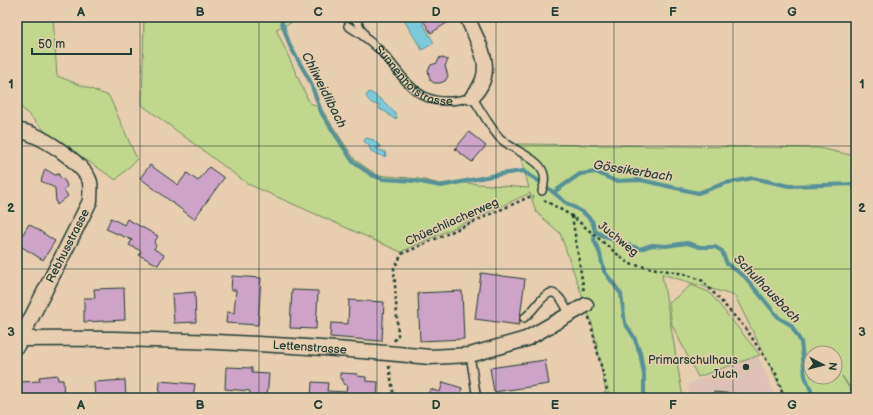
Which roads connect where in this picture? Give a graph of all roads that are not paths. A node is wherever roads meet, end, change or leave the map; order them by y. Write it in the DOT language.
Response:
graph roads {
  1 [pos="354,17"];
  2 [pos="467,17"];
  3 [pos="348,26"];
  4 [pos="366,37"];
  5 [pos="472,97"];
  6 [pos="17,131"];
  7 [pos="540,194"];
  8 [pos="586,305"];
  9 [pos="569,314"];
  10 [pos="524,318"];
  11 [pos="19,343"];
  12 [pos="470,356"];
  13 [pos="478,398"];
  1 -- 4 [label="lane"];
  2 -- 5 [label="street, Sunnenhofstrasse"];
  3 -- 4 [label="lane, Sunnenhofstrasse"];
  4 -- 5 [label="lane, Sunnenhofstrasse"];
  5 -- 7 [label="lane"];
  6 -- 11 [label="street, Rebhusstrasse"];
  8 -- 9 [label="street, Lettenstrasse"];
  9 -- 10 [label="lane"];
  9 -- 12 [label="street, Lettenstrasse"];
  11 -- 12 [label="street, Lettenstrasse"];
  12 -- 13 [label="lane"];
}
